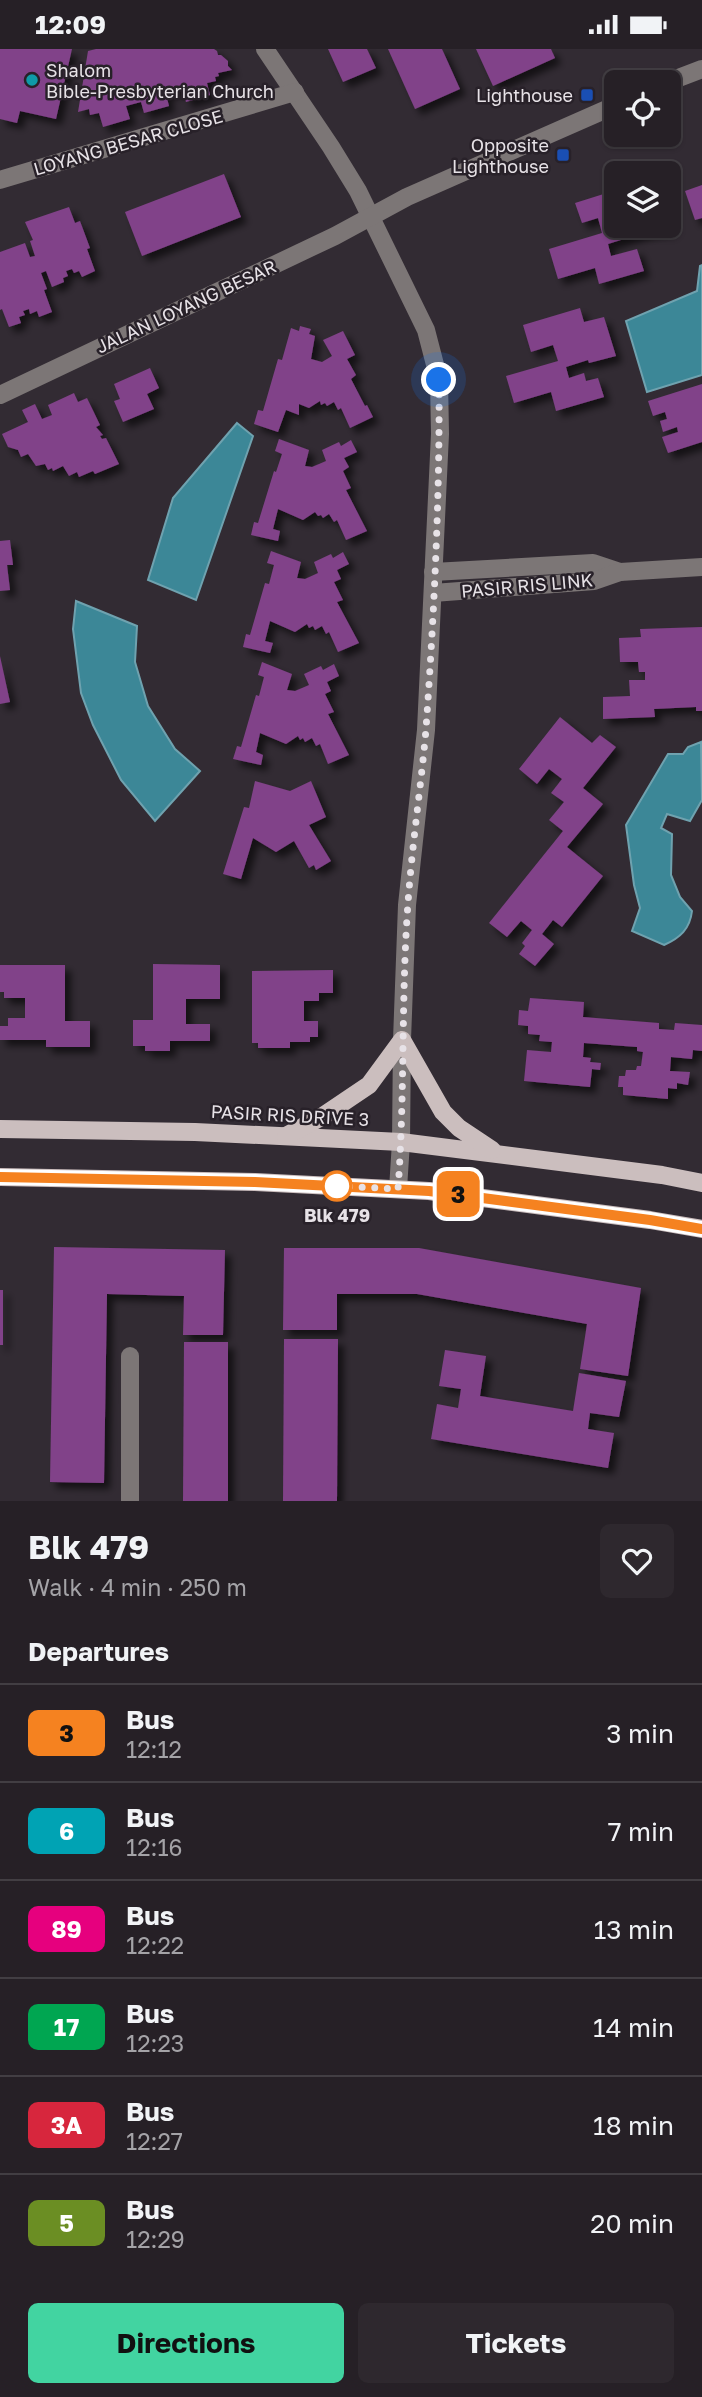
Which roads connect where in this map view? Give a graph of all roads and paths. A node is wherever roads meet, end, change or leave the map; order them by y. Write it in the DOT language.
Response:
graph roads {
  1 [pos="265,49"];
  2 [pos="702,69"];
  3 [pos="681,77"];
  4 [pos="295,92"];
  5 [pos="604,110"];
  6 [pos="0,180"];
  7 [pos="371,217"];
  8 [pos="0,395"];
  9 [pos="702,567"];
  10 [pos="433,572"];
  11 [pos="621,572"];
  12 [pos="433,593"];
  13 [pos="402,1040"];
  14 [pos="0,1129"];
  15 [pos="286,1136"];
  16 [pos="401,1142"];
  17 [pos="501,1155"];
  18 [pos="0,1177"];
  19 [pos="702,1183"];
  20 [pos="398,1189"];
  21 [pos="702,1229"];
  22 [pos="130,1356"];
  23 [pos="130,1501"];
  1 -- 4 [label="street"];
  2 -- 3 [label="street"];
  4 -- 6 [label="street, LOYANG BESAR CLOSE"];
  4 -- 7 [label="street"];
  5 -- 7 [label="street, JALAN LOYANG BESAR"];
  7 -- 8 [label="street, JALAN LOYANG BESAR"];
  7 -- 10 [label="street"];
  9 -- 11 [label="street, PASIR RIS LINK"];
  10 -- 11 [label="street, PASIR RIS LINK"];
  10 -- 12 [label="street"];
  11 -- 12 [label="street, PASIR RIS LINK"];
  12 -- 13 [label="street"];
  13 -- 15 [label="main road"];
  13 -- 16 [label="street"];
  13 -- 17 [label="main road"];
  14 -- 15 [label="main road, PASIR RIS DRIVE 3"];
  15 -- 16 [label="main road, PASIR RIS DRIVE 3"];
  16 -- 17 [label="main road, PASIR RIS DRIVE 3"];
  16 -- 20 [label="street"];
  17 -- 19 [label="main road, PASIR RIS DRIVE 3"];
  18 -- 20 [label="main road"];
  20 -- 21 [label="main road"];
  22 -- 23 [label="street"];
}
